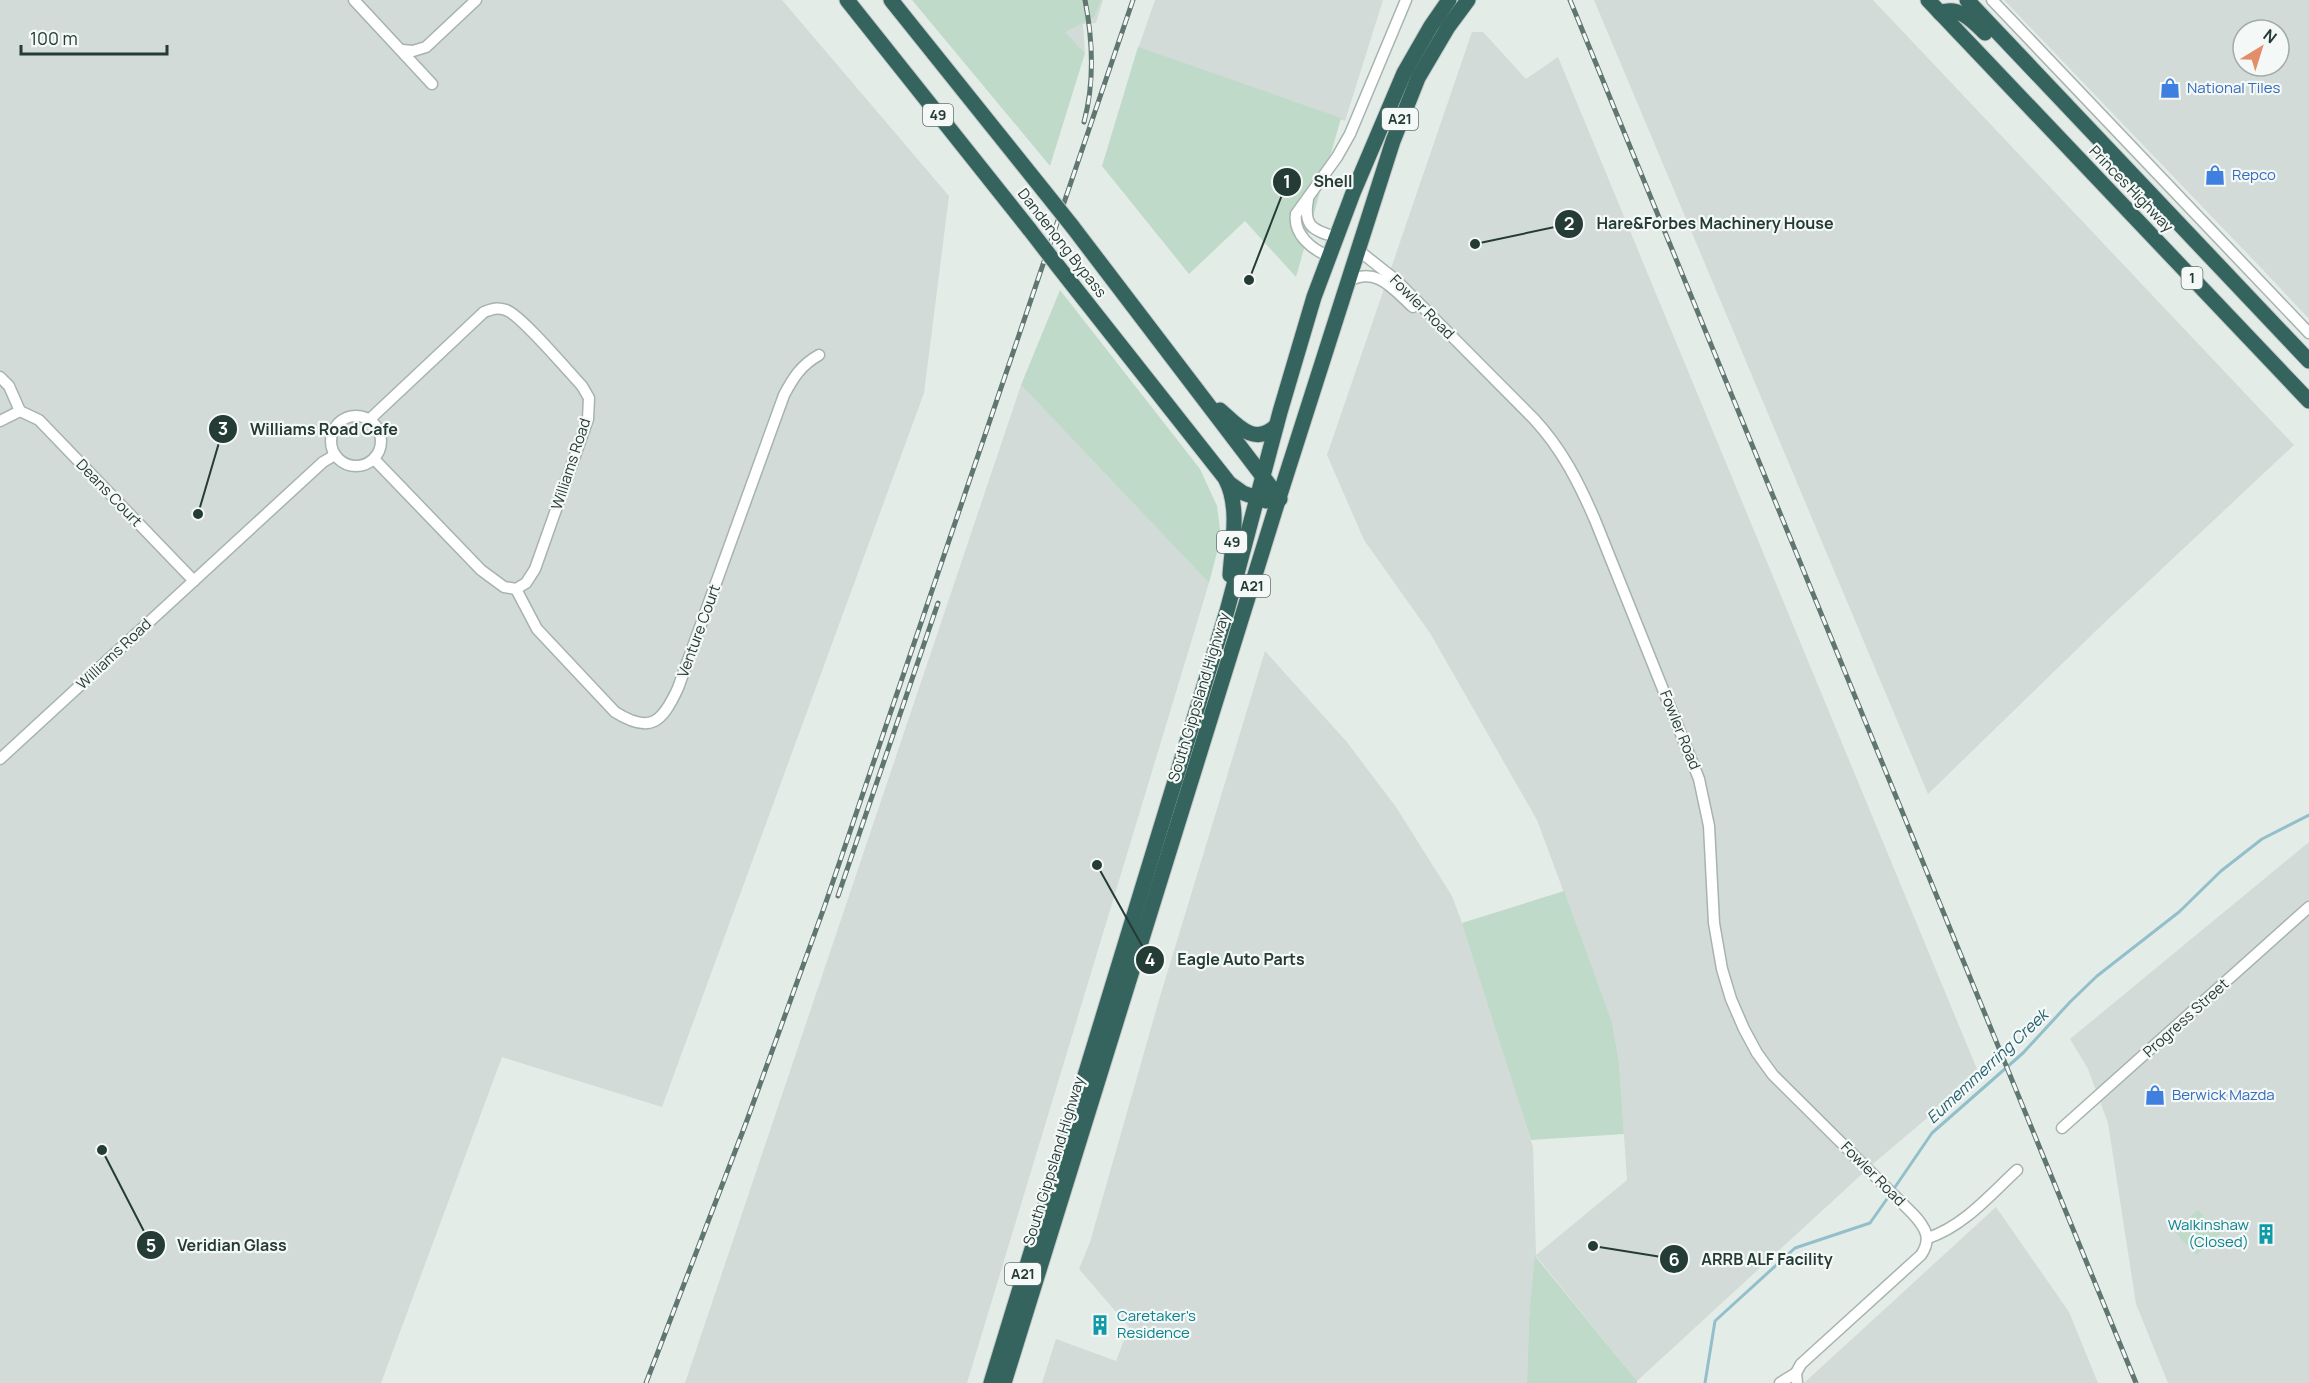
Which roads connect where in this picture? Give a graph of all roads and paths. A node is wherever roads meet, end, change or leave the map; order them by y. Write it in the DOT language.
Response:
graph roads {
  1 [pos="354,0"];
  2 [pos="476,0"];
  3 [pos="847,0"];
  4 [pos="891,0"];
  5 [pos="1406,0"];
  6 [pos="1449,0"];
  7 [pos="1468,0"];
  8 [pos="1928,0"];
  9 [pos="1967,0"];
  10 [pos="1992,0"];
  11 [pos="1942,6"];
  12 [pos="402,50"];
  13 [pos="432,84"];
  14 [pos="2067,106"];
  15 [pos="2107,121"];
  16 [pos="2095,135"];
  17 [pos="2075,156"];
  18 [pos="1309,196"];
  19 [pos="1336,237"];
  20 [pos="1358,250"];
  21 [pos="1329,256"];
  22 [pos="1347,282"];
  23 [pos="1436,321"];
  24 [pos="2309,333"];
  25 [pos="819,355"];
  26 [pos="2309,361"];
  27 [pos="0,377"];
  28 [pos="1188,381"];
  29 [pos="2309,401"];
  30 [pos="20,411"];
  31 [pos="370,419"];
  32 [pos="1278,419"];
  33 [pos="0,421"];
  34 [pos="335,455"];
  35 [pos="374,459"];
  36 [pos="1223,476"];
  37 [pos="1263,478"];
  38 [pos="1257,498"];
  39 [pos="1278,502"];
  40 [pos="194,581"];
  41 [pos="516,589"];
  42 [pos="1227,610"];
  43 [pos="1196,741"];
  44 [pos="0,759"];
  45 [pos="2309,908"];
  46 [pos="2062,1128"];
  47 [pos="2017,1170"];
  48 [pos="1046,1223"];
  49 [pos="1928,1238"];
  50 [pos="1796,1378"];
  51 [pos="991,1383"];
  52 [pos="1004,1383"];
  53 [pos="1780,1383"];
  1 -- 12 [label="street"];
  2 -- 12 [label="street"];
  3 -- 36 [label="highway, Dandenong Bypass / 49, bridge"];
  4 -- 28 [label="highway, Dandenong Bypass / 49, bridge"];
  5 -- 18 [label="street"];
  6 -- 19 [label="highway, South Gippsland Highway / A21"];
  7 -- 20 [label="highway, South Gippsland Highway / A21"];
  8 -- 11 [label="highway, Princes Highway / 1"];
  9 -- 14 [label="highway, Princes Highway / 1"];
  10 -- 15 [label="street, Princes Highway"];
  11 -- 14 [label="highway"];
  11 -- 17 [label="highway, Princes Highway / 1"];
  12 -- 13 [label="street"];
  14 -- 16 [label="highway, Princes Highway / 1"];
  15 -- 16 [label="street"];
  15 -- 24 [label="street, Princes Highway"];
  16 -- 17 [label="highway"];
  16 -- 26 [label="highway, Princes Highway / 1"];
  17 -- 29 [label="highway, Princes Highway / 1"];
  18 -- 19 [label="street"];
  18 -- 21 [label="street"];
  19 -- 20 [label="highway"];
  19 -- 21 [label="highway, South Gippsland Highway / A21"];
  20 -- 21 [label="highway"];
  20 -- 22 [label="highway, South Gippsland Highway / A21"];
  20 -- 23 [label="street, Fowler Road"];
  21 -- 32 [label="highway, South Gippsland Highway / A21"];
  22 -- 23 [label="street"];
  22 -- 39 [label="highway, South Gippsland Highway / A21"];
  23 -- 49 [label="street, Fowler Road"];
  25 -- 41 [label="street, Venture Court"];
  27 -- 30 [label="street"];
  28 -- 32 [label="highway, 49"];
  28 -- 37 [label="highway, Dandenong Bypass / 49"];
  30 -- 33 [label="street"];
  30 -- 40 [label="street, Deans Court"];
  31 -- 34 [label="street"];
  31 -- 35 [label="street"];
  31 -- 41 [label="street, Williams Road"];
  32 -- 37 [label="highway, South Gippsland Highway / A21"];
  34 -- 35 [label="street"];
  34 -- 40 [label="street, Williams Road"];
  35 -- 41 [label="street"];
  36 -- 38 [label="highway, Dandenong Bypass / 49"];
  36 -- 42 [label="highway, 49"];
  37 -- 38 [label="highway, South Gippsland Highway / A21"];
  37 -- 39 [label="highway, Dandenong Bypass / 49"];
  38 -- 39 [label="highway, 49"];
  38 -- 42 [label="highway, South Gippsland Highway / A21"];
  39 -- 43 [label="highway, South Gippsland Highway / A21"];
  40 -- 44 [label="street, Williams Road"];
  42 -- 43 [label="highway, South Gippsland Highway / A21"];
  43 -- 48 [label="highway, South Gippsland Highway / A21"];
  45 -- 46 [label="street, Progress Street"];
  47 -- 49 [label="street"];
  48 -- 51 [label="highway, South Gippsland Highway / A21"];
  48 -- 52 [label="highway, South Gippsland Highway / A21"];
  49 -- 50 [label="street"];
  50 -- 53 [label="street"];
}
